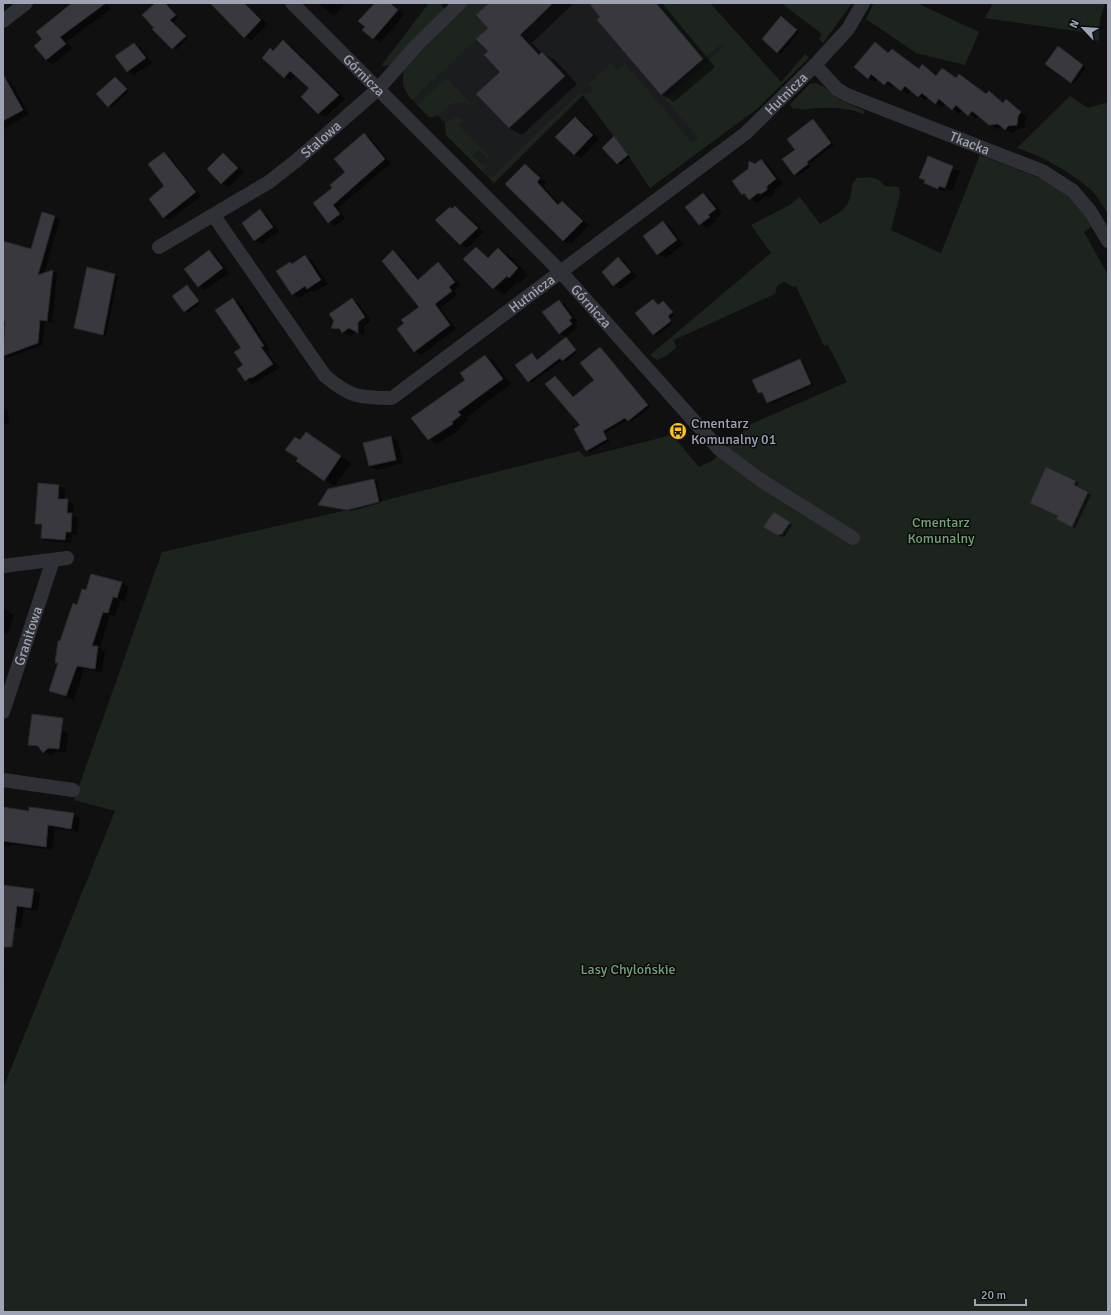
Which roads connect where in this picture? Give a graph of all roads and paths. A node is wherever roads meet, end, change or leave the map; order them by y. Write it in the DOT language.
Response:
graph roads {
  1 [pos="26,3"];
  2 [pos="292,3"];
  3 [pos="460,3"];
  4 [pos="863,3"];
  5 [pos="3,21"];
  6 [pos="815,66"];
  7 [pos="378,89"];
  8 [pos="214,216"];
  9 [pos="1108,241"];
  10 [pos="159,247"];
  11 [pos="560,270"];
  12 [pos="854,538"];
  13 [pos="67,558"];
  14 [pos="53,560"];
  15 [pos="3,566"];
  16 [pos="3,712"];
  17 [pos="3,780"];
  18 [pos="73,790"];
  1 -- 5 [label="street"];
  2 -- 7 [label="street, Górnicza"];
  3 -- 7 [label="street, Stalowa"];
  4 -- 6 [label="street, Hutnicza"];
  6 -- 9 [label="street, Tkacka"];
  6 -- 11 [label="street, Hutnicza"];
  7 -- 8 [label="street, Stalowa"];
  7 -- 11 [label="street, Górnicza"];
  8 -- 10 [label="street, Stalowa"];
  8 -- 11 [label="street, Hutnicza"];
  11 -- 12 [label="street, Górnicza"];
  13 -- 14 [label="street"];
  14 -- 15 [label="street"];
  14 -- 16 [label="street, Granitowa"];
  17 -- 18 [label="street"];
}
